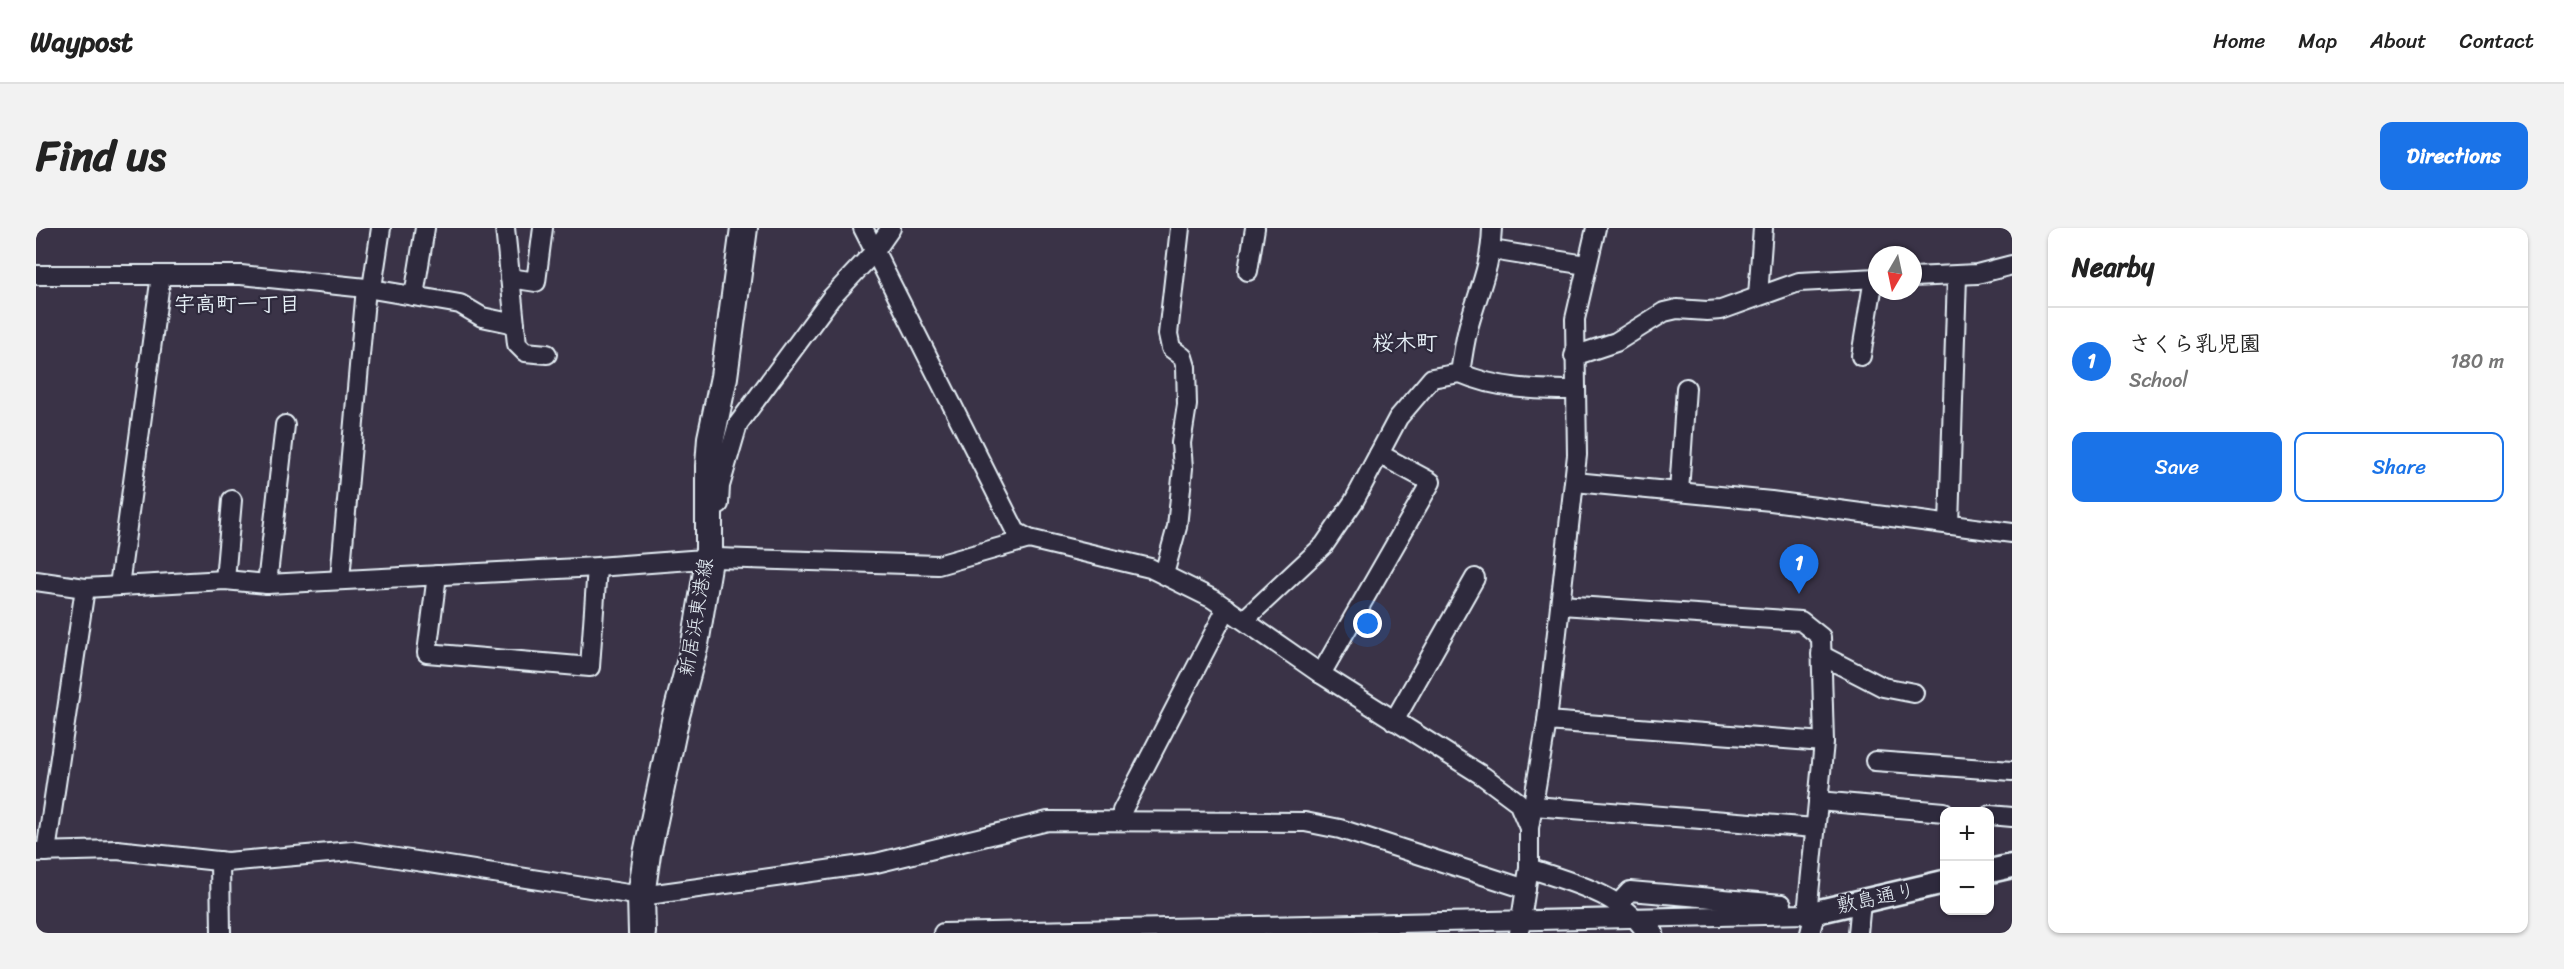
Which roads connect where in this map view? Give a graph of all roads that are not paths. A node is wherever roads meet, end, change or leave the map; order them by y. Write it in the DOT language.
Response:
graph roads {
  1 [pos="381,228"];
  2 [pos="425,228"];
  3 [pos="505,228"];
  4 [pos="543,228"];
  5 [pos="744,228"];
  6 [pos="863,228"];
  7 [pos="891,228"];
  8 [pos="1180,228"];
  9 [pos="1255,228"];
  10 [pos="1492,228"];
  11 [pos="1596,228"];
  12 [pos="1763,228"];
  13 [pos="1492,250"];
  14 [pos="875,251"];
  15 [pos="1586,265"];
  16 [pos="2012,265"];
  17 [pos="1248,272"];
  18 [pos="36,275"];
  19 [pos="161,275"];
  20 [pos="1957,276"];
  21 [pos="1922,277"];
  22 [pos="510,278"];
  23 [pos="1868,278"];
  24 [pos="369,288"];
  25 [pos="414,296"];
  26 [pos="1758,296"];
  27 [pos="1871,300"];
  28 [pos="515,324"];
  29 [pos="547,354"];
  30 [pos="1574,356"];
  31 [pos="1862,356"];
  32 [pos="1460,374"];
  33 [pos="1686,388"];
  34 [pos="1575,390"];
  35 [pos="285,425"];
  36 [pos="1379,454"];
  37 [pos="1575,482"];
  38 [pos="1679,492"];
  39 [pos="232,500"];
  40 [pos="1949,525"];
  41 [pos="2012,533"];
  42 [pos="1029,539"];
  43 [pos="713,559"];
  44 [pos="597,567"];
  45 [pos="1164,574"];
  46 [pos="437,575"];
  47 [pos="1475,578"];
  48 [pos="340,579"];
  49 [pos="225,580"];
  50 [pos="36,581"];
  51 [pos="267,584"];
  52 [pos="119,586"];
  53 [pos="85,588"];
  54 [pos="1561,605"];
  55 [pos="1227,608"];
  56 [pos="1244,620"];
  57 [pos="1821,655"];
  58 [pos="1321,674"];
  59 [pos="1914,693"];
  60 [pos="1394,721"];
  61 [pos="1547,721"];
  62 [pos="1824,742"];
  63 [pos="1875,761"];
  64 [pos="2012,771"];
  65 [pos="1818,801"];
  66 [pos="1533,806"];
  67 [pos="1940,812"];
  68 [pos="1994,815"];
  69 [pos="2012,817"];
  70 [pos="1124,821"];
  71 [pos="1529,828"];
  72 [pos="1815,828"];
  73 [pos="41,852"];
  74 [pos="220,861"];
  75 [pos="2012,866"];
  76 [pos="1528,868"];
  77 [pos="1994,870"];
  78 [pos="1940,883"];
  79 [pos="1526,889"];
  80 [pos="641,896"];
  81 [pos="1861,902"];
  82 [pos="1617,905"];
  83 [pos="1810,916"];
  84 [pos="1635,925"];
  85 [pos="1520,927"];
  86 [pos="1006,932"];
  87 [pos="220,933"];
  88 [pos="642,933"];
  89 [pos="944,933"];
  90 [pos="1654,933"];
  91 [pos="1858,933"];
  1 -- 24 [label="street"];
  2 -- 25 [label="street"];
  3 -- 22 [label="street"];
  4 -- 22 [label="street"];
  5 -- 43 [label="main road, 新居浜東港線"];
  6 -- 14 [label="street"];
  7 -- 14 [label="street"];
  8 -- 45 [label="street"];
  9 -- 17 [label="street"];
  10 -- 13 [label="street"];
  11 -- 15 [label="street"];
  12 -- 26 [label="street"];
  13 -- 15 [label="street"];
  13 -- 32 [label="street"];
  14 -- 42 [label="street"];
  14 -- 43 [label="street"];
  15 -- 30 [label="street"];
  16 -- 20 [label="street"];
  18 -- 19 [label="street"];
  19 -- 24 [label="street"];
  19 -- 52 [label="street"];
  20 -- 21 [label="street"];
  20 -- 40 [label="street"];
  22 -- 28 [label="street"];
  23 -- 26 [label="street"];
  24 -- 25 [label="street"];
  24 -- 48 [label="street"];
  25 -- 28 [label="street"];
  26 -- 30 [label="street"];
  27 -- 31 [label="street"];
  28 -- 29 [label="street"];
  30 -- 34 [label="street"];
  32 -- 34 [label="street"];
  32 -- 36 [label="street"];
  33 -- 38 [label="street"];
  34 -- 37 [label="street"];
  35 -- 51 [label="street"];
  36 -- 56 [label="street"];
  36 -- 58 [label="street"];
  37 -- 38 [label="street"];
  37 -- 54 [label="street"];
  38 -- 40 [label="street"];
  39 -- 49 [label="street"];
  40 -- 41 [label="street"];
  42 -- 43 [label="street"];
  42 -- 45 [label="street"];
  43 -- 44 [label="street"];
  43 -- 80 [label="main road, 新居浜東港線"];
  44 -- 46 [label="street"];
  44 -- 46 [label="street"];
  45 -- 55 [label="street"];
  46 -- 48 [label="street"];
  47 -- 60 [label="street"];
  48 -- 51 [label="street"];
  49 -- 51 [label="street"];
  49 -- 52 [label="street"];
  50 -- 53 [label="street"];
  52 -- 53 [label="street"];
  53 -- 73 [label="street"];
  54 -- 57 [label="street"];
  54 -- 61 [label="street"];
  55 -- 56 [label="street"];
  55 -- 70 [label="street"];
  56 -- 58 [label="street"];
  57 -- 59 [label="street"];
  57 -- 62 [label="street"];
  58 -- 60 [label="street"];
  60 -- 71 [label="street"];
  61 -- 62 [label="street"];
  61 -- 66 [label="street"];
  62 -- 65 [label="street"];
  63 -- 64 [label="street"];
  65 -- 67 [label="street"];
  65 -- 72 [label="street"];
  66 -- 71 [label="street"];
  66 -- 72 [label="street"];
  68 -- 69 [label="street"];
  70 -- 79 [label="street"];
  70 -- 80 [label="street"];
  71 -- 76 [label="street"];
  72 -- 83 [label="street"];
  73 -- 74 [label="street"];
  74 -- 80 [label="street"];
  74 -- 87 [label="street"];
  75 -- 77 [label="street"];
  76 -- 79 [label="street"];
  76 -- 82 [label="street"];
  78 -- 81 [label="street, 敷島通り"];
  79 -- 85 [label="street"];
  80 -- 88 [label="main road, 新居浜東港線"];
  81 -- 83 [label="street, 敷島通り"];
  81 -- 91 [label="street"];
  82 -- 83 [label="street"];
  82 -- 84 [label="street"];
  83 -- 84 [label="street, 敷島通り"];
  84 -- 85 [label="street, 敷島通り"];
  84 -- 90 [label="street"];
  85 -- 86 [label="street, 敷島通り"];
  86 -- 89 [label="street, 敷島通り"];
}
